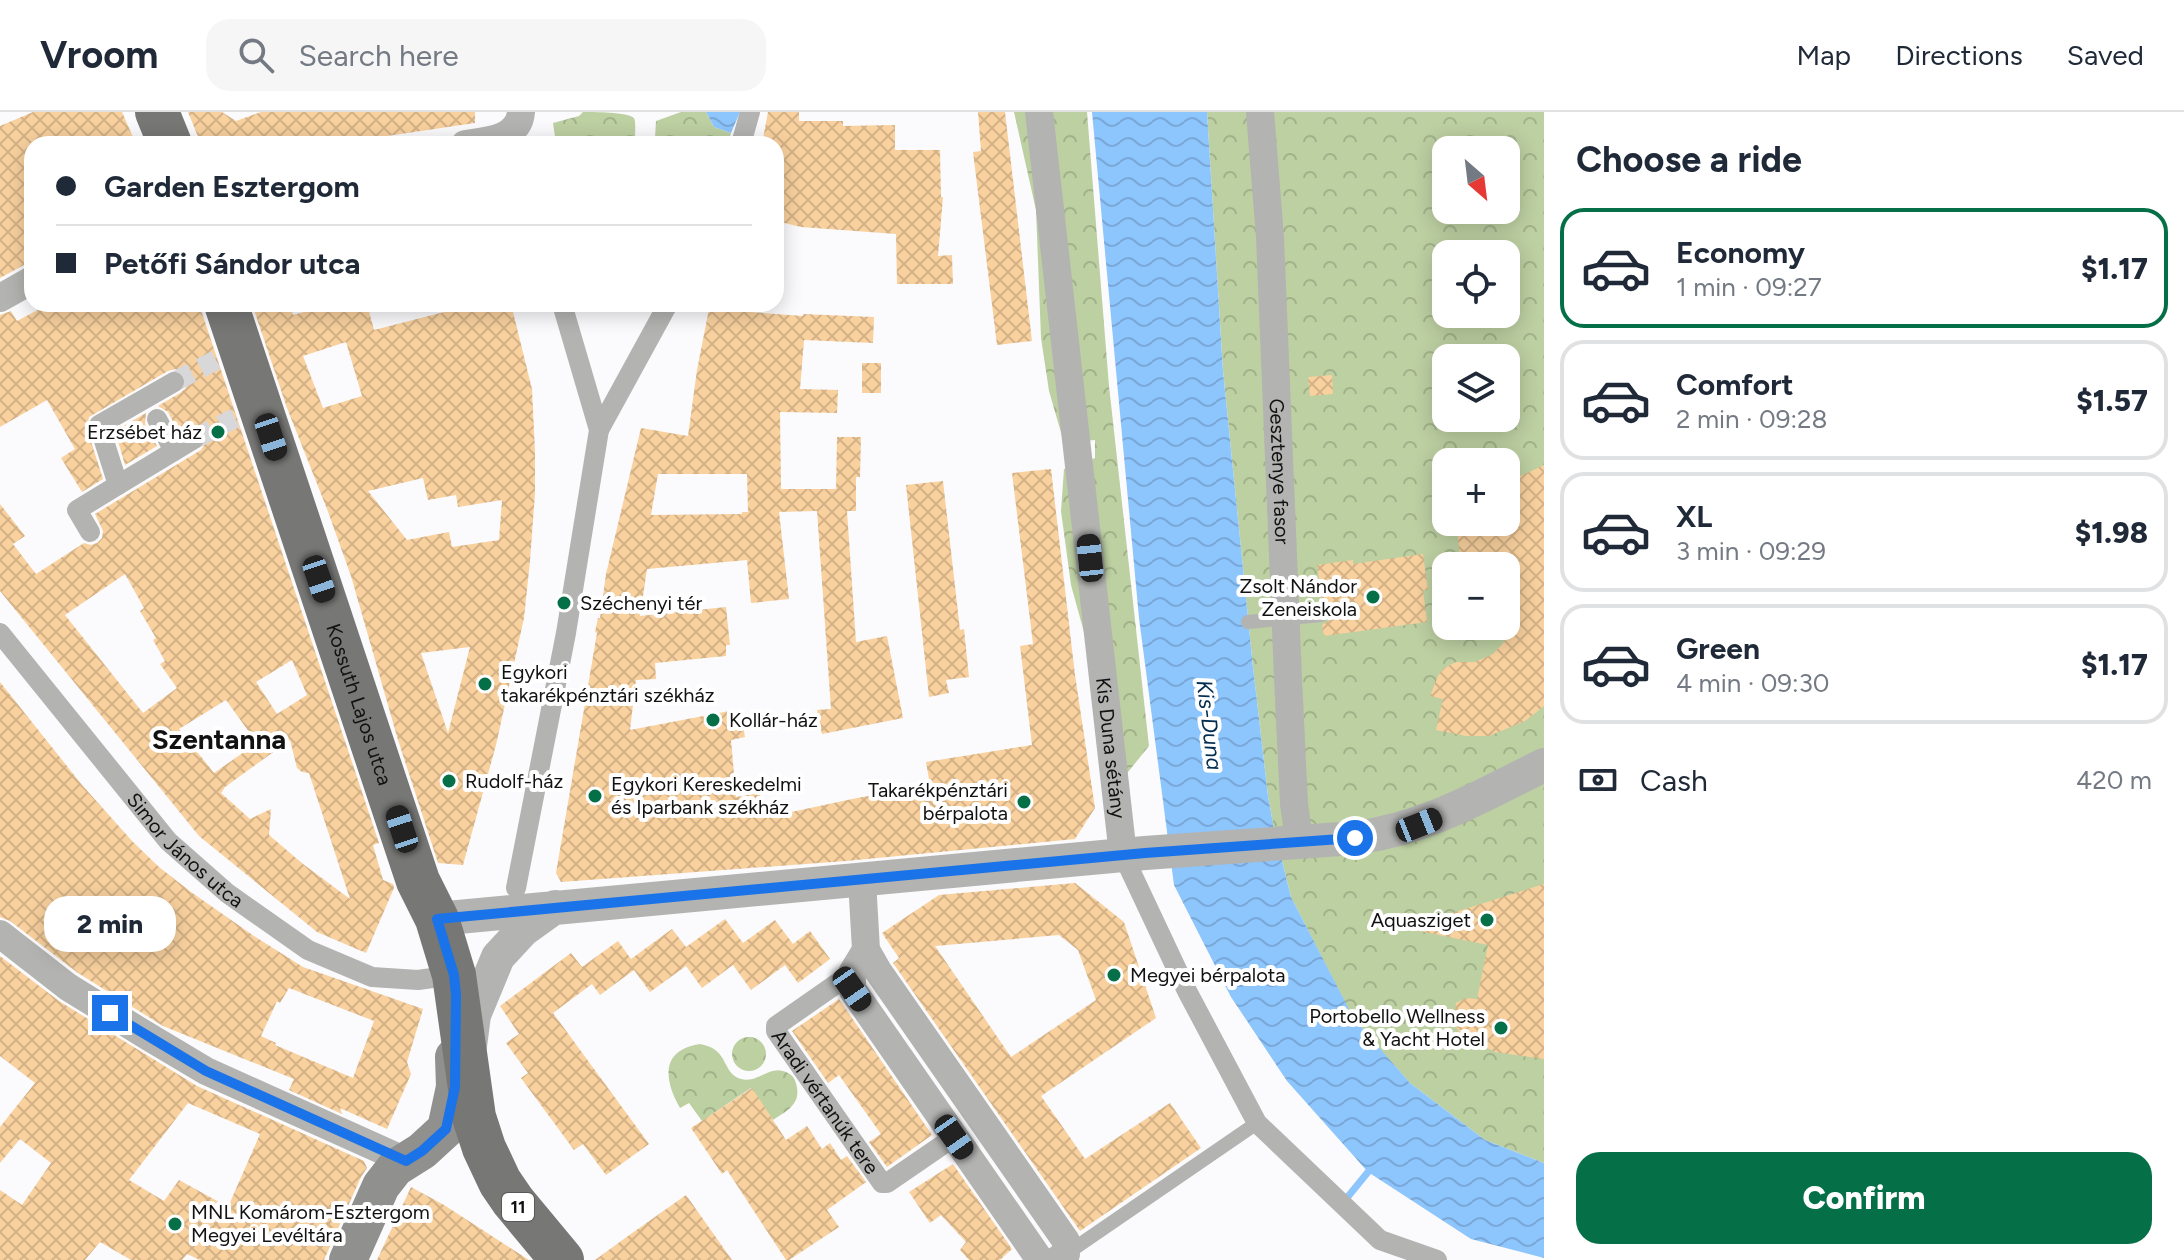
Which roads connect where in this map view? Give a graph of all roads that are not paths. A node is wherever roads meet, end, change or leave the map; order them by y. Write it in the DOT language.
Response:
graph roads {
  1 [pos="157,112"];
  2 [pos="750,112"];
  3 [pos="1039,112"];
  4 [pos="1260,112"];
  5 [pos="167,136"];
  6 [pos="743,136"];
  7 [pos="24,284"];
  8 [pos="0,298"];
  9 [pos="227,312"];
  10 [pos="564,312"];
  11 [pos="664,312"];
  12 [pos="174,382"];
  13 [pos="150,408"];
  14 [pos="599,430"];
  15 [pos="194,439"];
  16 [pos="174,451"];
  17 [pos="118,485"];
  18 [pos="90,532"];
  19 [pos="1321,615"];
  20 [pos="1285,618"];
  21 [pos="1248,622"];
  22 [pos="0,633"];
  23 [pos="1544,765"];
  24 [pos="1298,832"];
  25 [pos="1134,854"];
  26 [pos="862,880"];
  27 [pos="516,888"];
  28 [pos="556,906"];
  29 [pos="437,919"];
  30 [pos="0,934"];
  31 [pos="859,961"];
  32 [pos="447,984"];
  33 [pos="468,1065"];
  34 [pos="980,1118"];
  35 [pos="1257,1123"];
  36 [pos="954,1137"];
  37 [pos="484,1148"];
  38 [pos="414,1156"];
  39 [pos="1054,1258"];
  40 [pos="348,1260"];
  41 [pos="562,1260"];
  42 [pos="1437,1260"];
  1 -- 5 [label="main road"];
  2 -- 6 [label="street"];
  3 -- 25 [label="street, Kis Duna sétány"];
  4 -- 20 [label="street, Gesztenye fasor"];
  7 -- 8 [label="street"];
  9 -- 29 [label="main road, Kossuth Lajos utca / 11"];
  10 -- 14 [label="street"];
  11 -- 14 [label="street"];
  12 -- 13 [label="street"];
  13 -- 16 [label="street"];
  13 -- 17 [label="street"];
  14 -- 27 [label="street"];
  15 -- 16 [label="street"];
  16 -- 17 [label="street"];
  17 -- 18 [label="street"];
  19 -- 20 [label="lane"];
  20 -- 21 [label="lane"];
  20 -- 24 [label="street, Gesztenye fasor"];
  22 -- 32 [label="street, Simor János utca"];
  23 -- 25 [label="street"];
  25 -- 26 [label="street"];
  25 -- 35 [label="street, Kis Duna sétány"];
  26 -- 28 [label="street"];
  26 -- 31 [label="street"];
  28 -- 29 [label="street"];
  28 -- 33 [label="street"];
  29 -- 32 [label="main road, 11"];
  30 -- 38 [label="street"];
  31 -- 34 [label="street"];
  31 -- 36 [label="street"];
  31 -- 36 [label="street, Aradi vértanúk tere"];
  32 -- 33 [label="main road, 11"];
  32 -- 38 [label="main road"];
  33 -- 37 [label="main road, 11"];
  34 -- 36 [label="street"];
  34 -- 39 [label="street"];
  35 -- 39 [label="lane"];
  35 -- 42 [label="street, Kis Duna sétány"];
  36 -- 39 [label="street"];
  37 -- 38 [label="main road"];
  37 -- 41 [label="main road, 11"];
  38 -- 40 [label="main road"];
}
